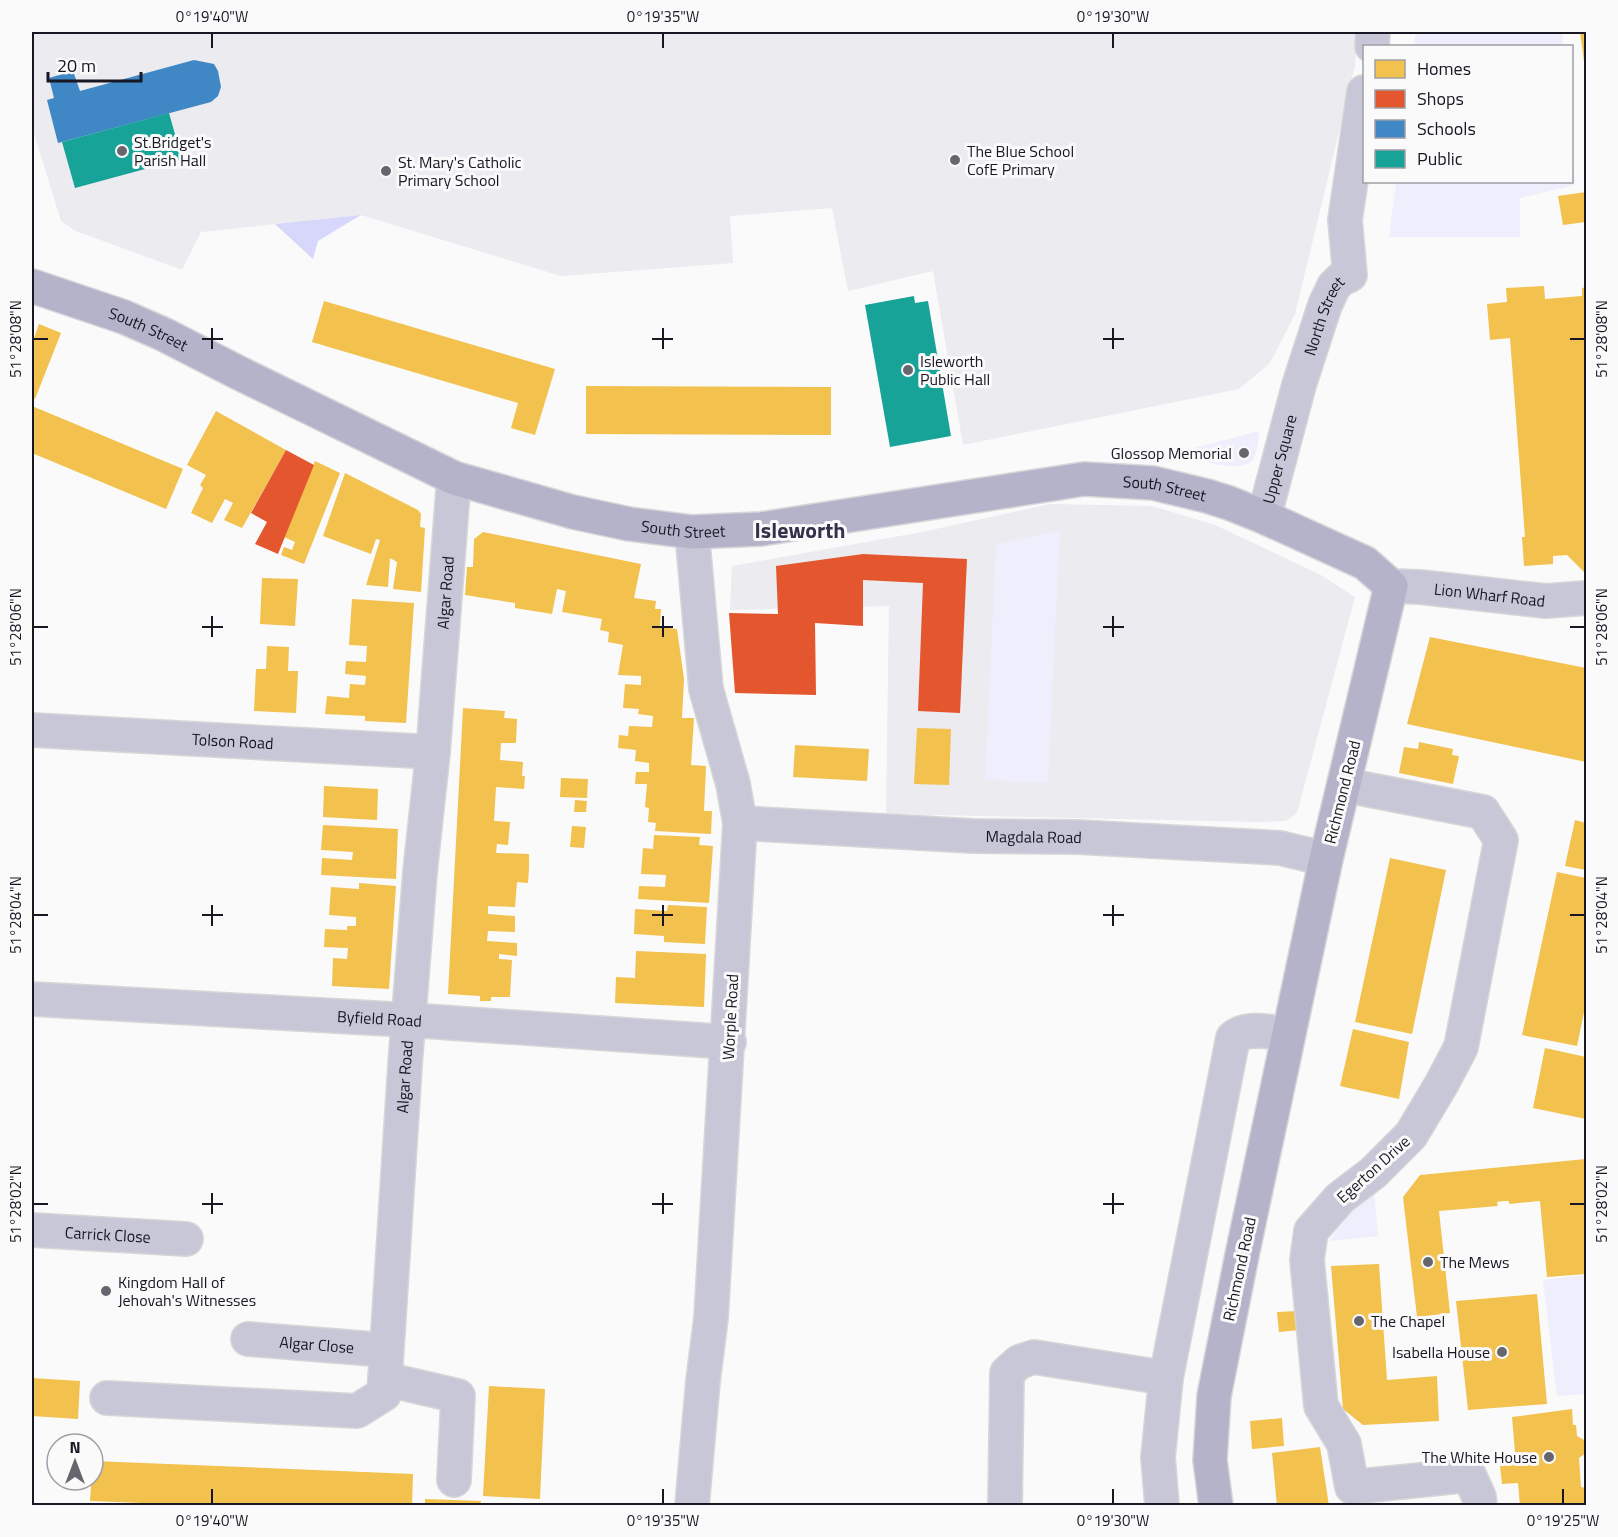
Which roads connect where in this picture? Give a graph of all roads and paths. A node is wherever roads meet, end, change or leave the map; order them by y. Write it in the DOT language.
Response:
graph roads {
  1 [pos="1363,105"];
  2 [pos="32,286"];
  3 [pos="1295,402"];
  4 [pos="454,478"];
  5 [pos="1264,516"];
  6 [pos="692,532"];
  7 [pos="1392,586"];
  8 [pos="1587,598"];
  9 [pos="32,730"];
  10 [pos="433,752"];
  11 [pos="1344,785"];
  12 [pos="740,823"];
  13 [pos="1326,859"];
  14 [pos="32,999"];
  15 [pos="409,1020"];
  16 [pos="1288,1034"];
  17 [pos="729,1042"];
  18 [pos="32,1230"];
  19 [pos="186,1239"];
  20 [pos="248,1339"];
  21 [pos="385,1365"];
  22 [pos="1166,1378"];
  23 [pos="107,1398"];
  24 [pos="454,1480"];
  25 [pos="692,1506"];
  26 [pos="1005,1506"];
  27 [pos="1161,1506"];
  28 [pos="1216,1506"];
  29 [pos="1480,1506"];
  1 -- 3 [label="street, North Street"];
  2 -- 4 [label="main road, South Street"];
  3 -- 5 [label="street, Upper Square"];
  4 -- 6 [label="main road, South Street"];
  4 -- 10 [label="street, Algar Road"];
  5 -- 6 [label="main road, South Street"];
  5 -- 7 [label="main road, South Street"];
  6 -- 12 [label="street, Worple Road"];
  7 -- 8 [label="street, Lion Wharf Road"];
  7 -- 11 [label="main road, Richmond Road"];
  9 -- 10 [label="street, Tolson Road"];
  10 -- 15 [label="street, Algar Road"];
  11 -- 13 [label="main road, Richmond Road"];
  11 -- 29 [label="street, Egerton Drive"];
  12 -- 13 [label="street, Magdala Road"];
  12 -- 17 [label="street, Worple Road"];
  13 -- 16 [label="main road, Richmond Road"];
  14 -- 15 [label="street, Byfield Road"];
  15 -- 17 [label="street, Byfield Road"];
  15 -- 21 [label="street, Algar Road"];
  16 -- 22 [label="street"];
  16 -- 28 [label="main road, Richmond Road"];
  17 -- 25 [label="street, Worple Road"];
  18 -- 19 [label="street, Carrick Close"];
  20 -- 21 [label="street, Algar Close"];
  21 -- 23 [label="street, Algar Road"];
  21 -- 24 [label="street, Algar Close"];
  22 -- 26 [label="street"];
  22 -- 27 [label="street"];
}
